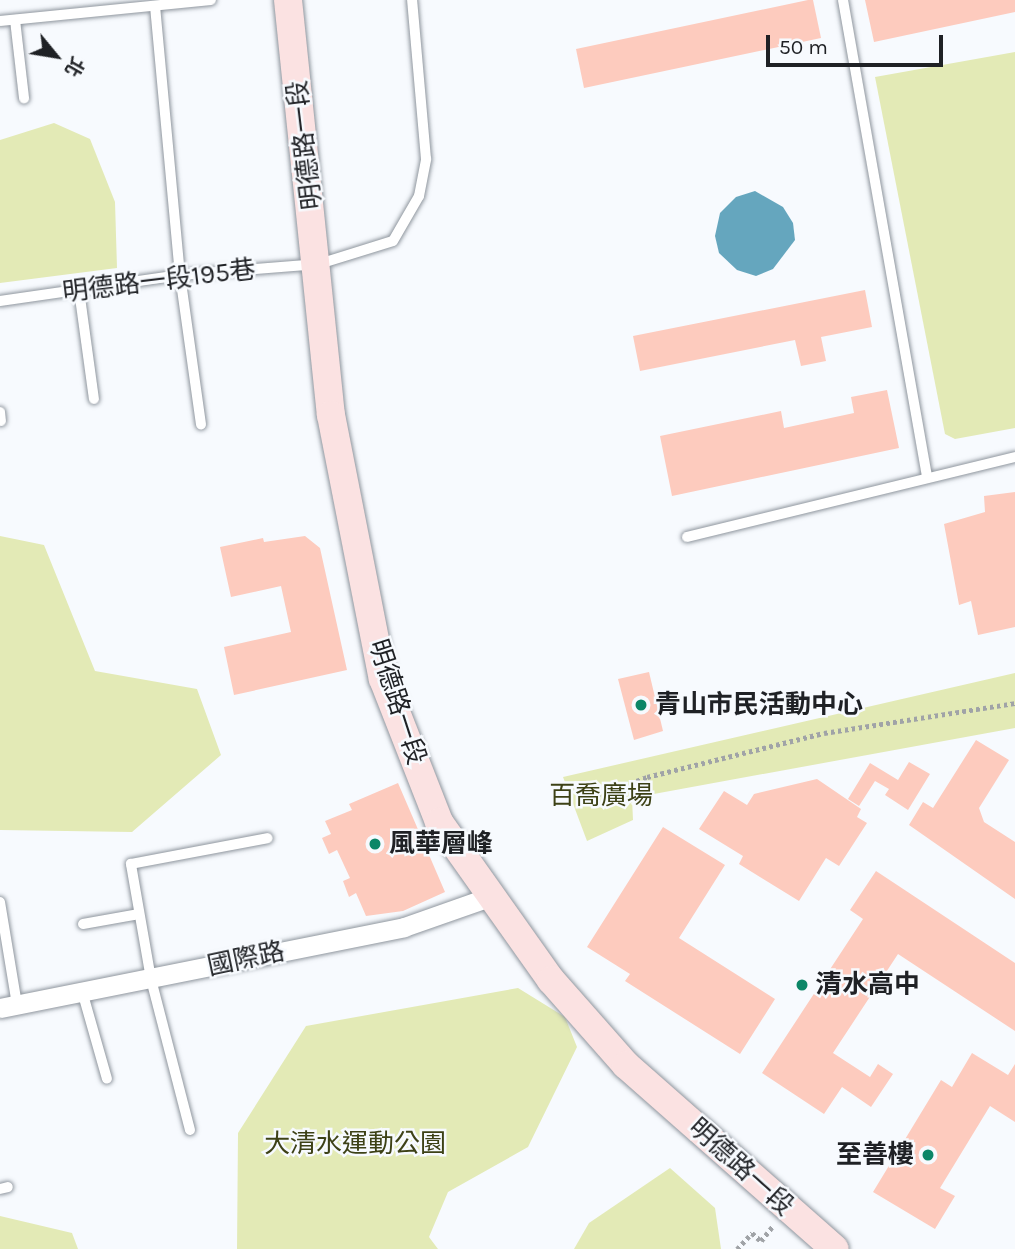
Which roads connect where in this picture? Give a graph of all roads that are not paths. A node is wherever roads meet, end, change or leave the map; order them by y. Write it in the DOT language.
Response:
graph roads {
  1 [pos="211,0"];
  2 [pos="288,0"];
  3 [pos="412,0"];
  4 [pos="843,0"];
  5 [pos="155,6"];
  6 [pos="15,20"];
  7 [pos="0,22"];
  8 [pos="24,98"];
  9 [pos="319,264"];
  10 [pos="180,275"];
  11 [pos="79,290"];
  12 [pos="0,302"];
  13 [pos="94,400"];
  14 [pos="201,425"];
  15 [pos="1015,457"];
  16 [pos="927,476"];
  17 [pos="687,537"];
  18 [pos="268,838"];
  19 [pos="489,897"];
  20 [pos="0,902"];
  21 [pos="139,914"];
  22 [pos="83,924"];
  23 [pos="151,979"];
  24 [pos="82,991"];
  25 [pos="8,1006"];
  26 [pos="107,1079"];
  27 [pos="190,1130"];
  28 [pos="835,1249"];
  1 -- 5 [label="lane"];
  2 -- 9 [label="street, 明德路一段"];
  3 -- 9 [label="lane, 明德路一段195巷"];
  4 -- 16 [label="lane"];
  5 -- 6 [label="lane"];
  5 -- 10 [label="lane"];
  6 -- 7 [label="lane"];
  6 -- 8 [label="lane"];
  9 -- 10 [label="lane, 明德路一段195巷"];
  9 -- 19 [label="street, 明德路一段"];
  10 -- 11 [label="lane, 明德路一段195巷"];
  10 -- 14 [label="lane"];
  11 -- 12 [label="lane, 明德路一段195巷"];
  11 -- 13 [label="lane"];
  15 -- 16 [label="lane"];
  16 -- 17 [label="lane"];
  18 -- 21 [label="lane"];
  19 -- 23 [label="street, 國際路"];
  19 -- 28 [label="street, 明德路一段"];
  20 -- 25 [label="lane"];
  21 -- 22 [label="lane"];
  21 -- 23 [label="lane"];
  23 -- 24 [label="street, 國際路"];
  23 -- 27 [label="lane"];
  24 -- 25 [label="street, 國際路"];
  24 -- 26 [label="lane"];
}
